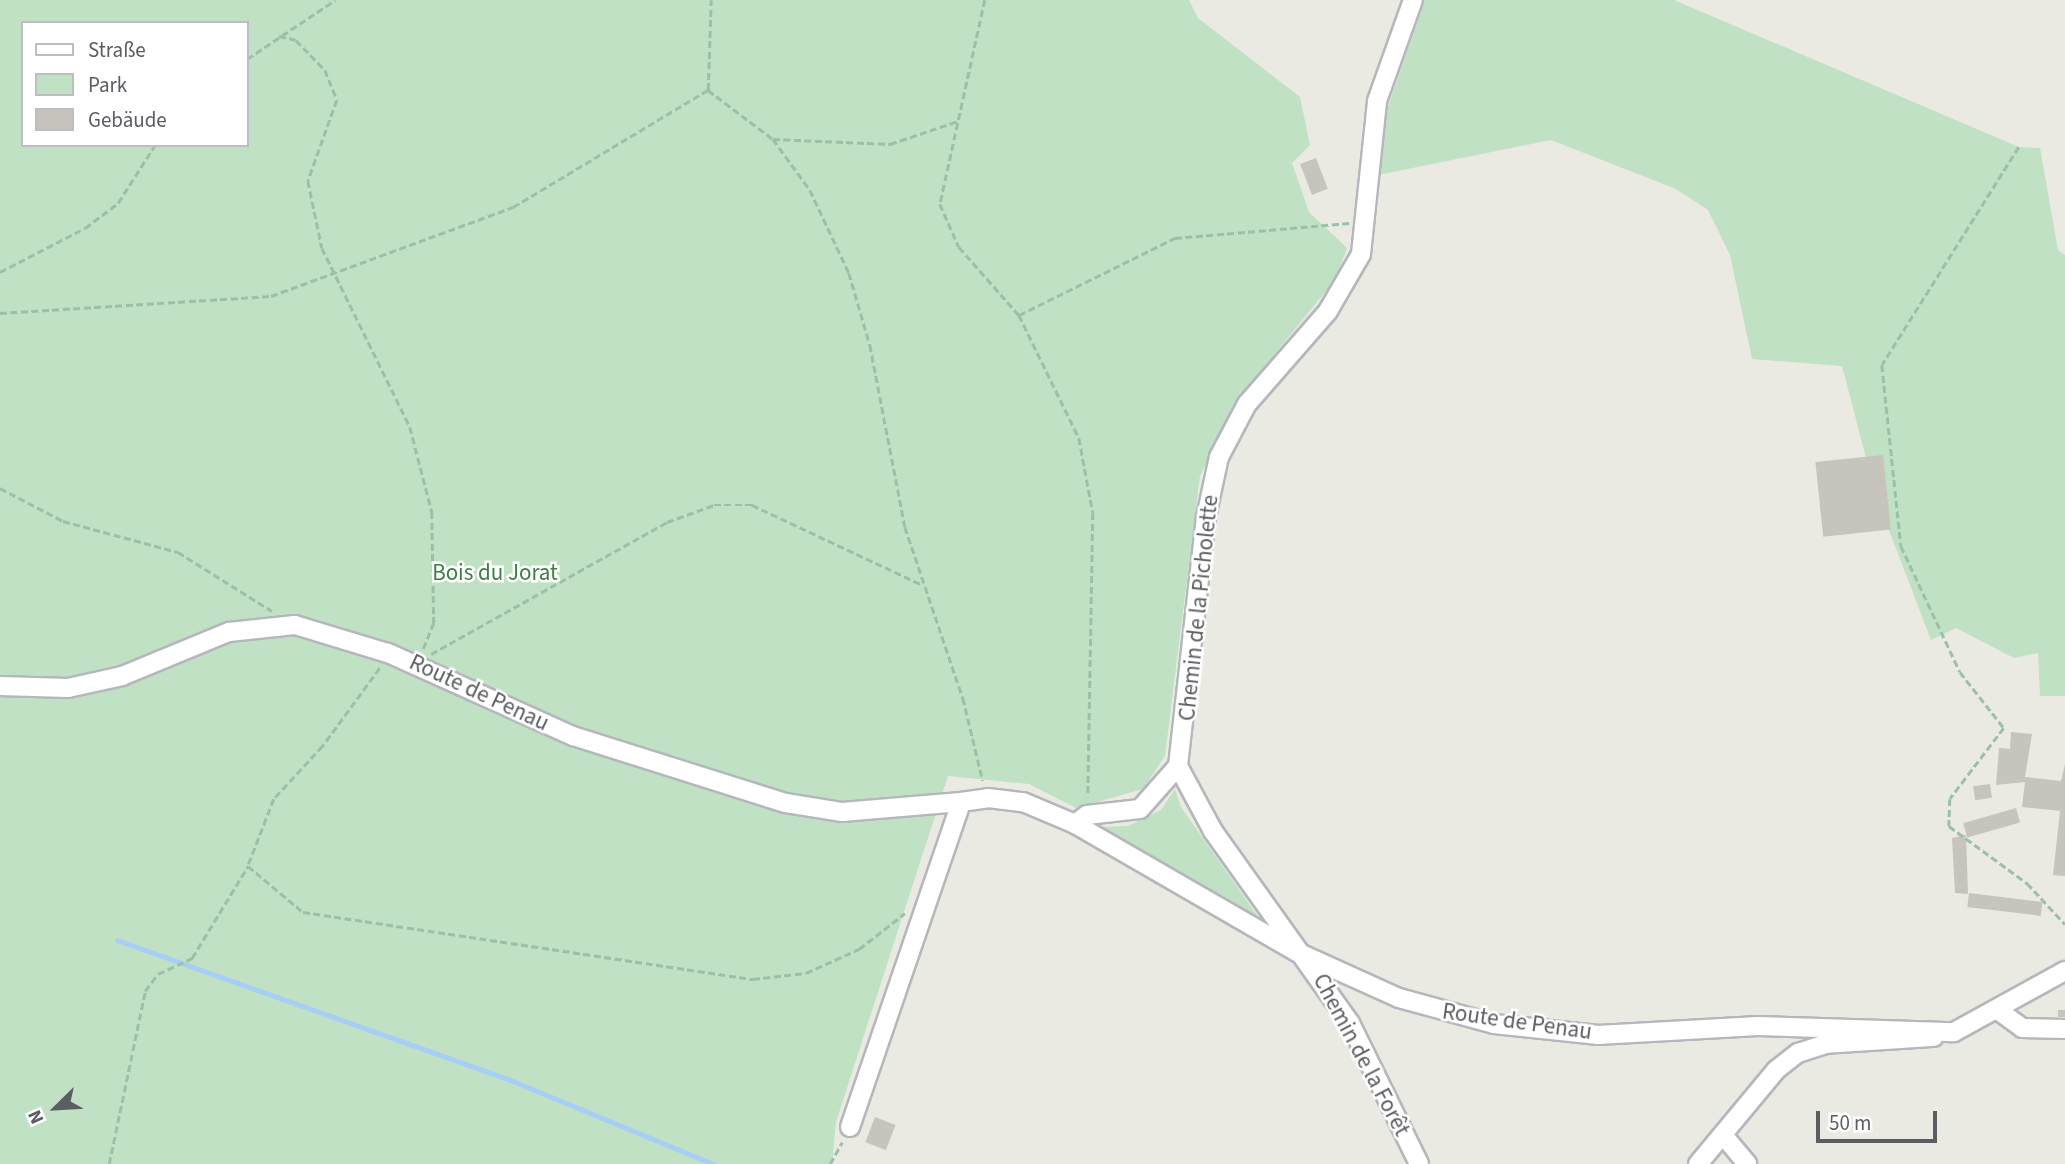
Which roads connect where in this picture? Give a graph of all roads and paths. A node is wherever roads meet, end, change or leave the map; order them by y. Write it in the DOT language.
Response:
graph roads {
  1 [pos="335,0"];
  2 [pos="711,0"];
  3 [pos="985,0"];
  4 [pos="1413,0"];
  5 [pos="279,36"];
  6 [pos="248,58"];
  7 [pos="708,90"];
  8 [pos="960,121"];
  9 [pos="773,139"];
  10 [pos="154,147"];
  11 [pos="2019,147"];
  12 [pos="1367,223"];
  13 [pos="0,272"];
  14 [pos="334,275"];
  15 [pos="0,313"];
  16 [pos="1018,315"];
  17 [pos="0,488"];
  18 [pos="921,584"];
  19 [pos="295,625"];
  20 [pos="388,653"];
  21 [pos="417,665"];
  22 [pos="0,687"];
  23 [pos="1178,766"];
  24 [pos="988,798"];
  25 [pos="961,802"];
  26 [pos="1081,819"];
  27 [pos="248,866"];
  28 [pos="926,895"];
  29 [pos="2065,924"];
  30 [pos="1297,951"];
  31 [pos="2065,971"];
  32 [pos="1999,1011"];
  33 [pos="2065,1029"];
  34 [pos="1954,1032"];
  35 [pos="850,1127"];
  36 [pos="1723,1135"];
  37 [pos="109,1164"];
  38 [pos="830,1164"];
  39 [pos="1419,1164"];
  40 [pos="1698,1164"];
  41 [pos="1746,1164"];
  1 -- 5 [label="path"];
  2 -- 7 [label="path"];
  3 -- 8 [label="path"];
  4 -- 12 [label="street, Chemin de la Picholette"];
  5 -- 6 [label="path"];
  5 -- 14 [label="path"];
  7 -- 9 [label="path"];
  7 -- 14 [label="path"];
  8 -- 9 [label="path"];
  8 -- 16 [label="path"];
  9 -- 18 [label="path"];
  10 -- 13 [label="path"];
  11 -- 29 [label="path"];
  12 -- 16 [label="path"];
  12 -- 23 [label="street, Chemin de la Picholette"];
  14 -- 15 [label="path"];
  14 -- 21 [label="path"];
  16 -- 26 [label="path"];
  17 -- 19 [label="path"];
  18 -- 21 [label="path"];
  18 -- 24 [label="path"];
  19 -- 20 [label="street, Route de Penau"];
  19 -- 22 [label="street, Route de Penau"];
  20 -- 21 [label="street, Route de Penau"];
  20 -- 27 [label="path"];
  21 -- 25 [label="street, Route de Penau"];
  23 -- 26 [label="street"];
  23 -- 30 [label="street, Chemin de la Forêt"];
  24 -- 25 [label="street, Route de Penau"];
  24 -- 26 [label="street, Route de Penau"];
  25 -- 28 [label="street"];
  26 -- 30 [label="street, Route de Penau"];
  27 -- 28 [label="path"];
  27 -- 37 [label="path"];
  28 -- 35 [label="street"];
  30 -- 34 [label="street, Route de Penau"];
  30 -- 39 [label="street, Chemin de la Forêt"];
  31 -- 32 [label="street, Route de Penau"];
  32 -- 33 [label="street"];
  32 -- 34 [label="street, Route de Penau"];
  34 -- 36 [label="street"];
  35 -- 38 [label="path"];
  36 -- 40 [label="street"];
  36 -- 41 [label="street"];
}
